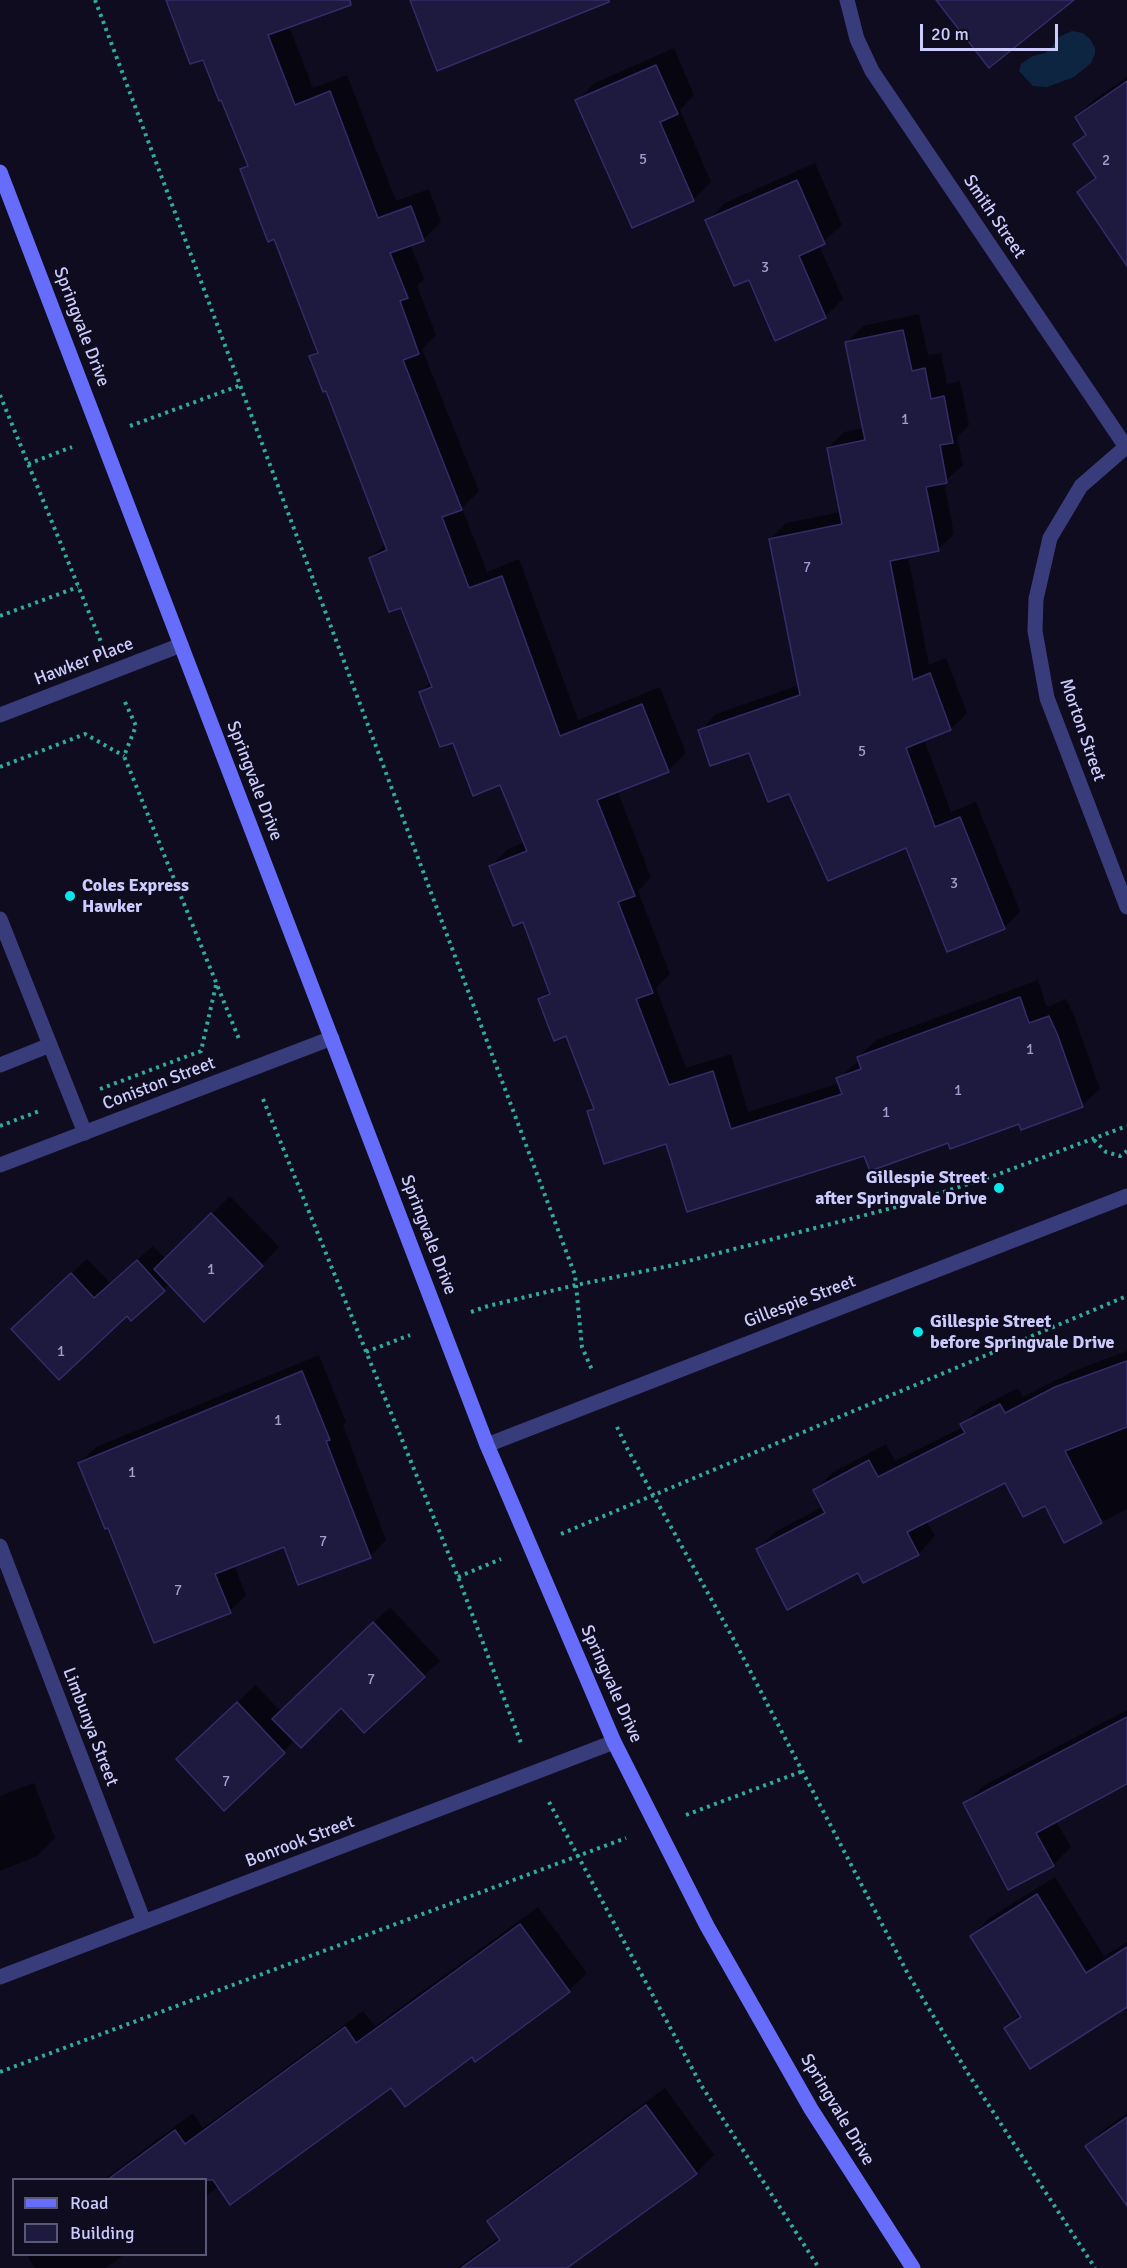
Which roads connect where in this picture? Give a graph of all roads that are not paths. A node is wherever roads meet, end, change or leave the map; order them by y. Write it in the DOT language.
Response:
graph roads {
  1 [pos="847,0"];
  2 [pos="0,171"];
  3 [pos="1126,447"];
  4 [pos="181,645"];
  5 [pos="0,715"];
  6 [pos="1127,907"];
  7 [pos="0,920"];
  8 [pos="332,1038"];
  9 [pos="50,1045"];
  10 [pos="0,1065"];
  11 [pos="85,1133"];
  12 [pos="0,1165"];
  13 [pos="1127,1196"];
  14 [pos="487,1445"];
  15 [pos="0,1546"];
  16 [pos="614,1742"];
  17 [pos="144,1922"];
  18 [pos="0,1977"];
  19 [pos="913,2268"];
  1 -- 3 [label="street, Smith Street"];
  2 -- 4 [label="main road, Springvale Drive"];
  3 -- 6 [label="street, Morton Street"];
  4 -- 5 [label="street, Hawker Place"];
  4 -- 8 [label="main road, Springvale Drive"];
  7 -- 9 [label="street"];
  8 -- 11 [label="street, Coniston Street"];
  8 -- 14 [label="main road, Springvale Drive"];
  9 -- 10 [label="street"];
  9 -- 11 [label="street"];
  11 -- 12 [label="street, Coniston Street"];
  13 -- 14 [label="street, Gillespie Street"];
  14 -- 16 [label="main road, Springvale Drive"];
  15 -- 17 [label="street, Limbunya Street"];
  16 -- 17 [label="street, Bonrook Street"];
  16 -- 19 [label="main road, Springvale Drive"];
  17 -- 18 [label="street, Bonrook Street"];
}
